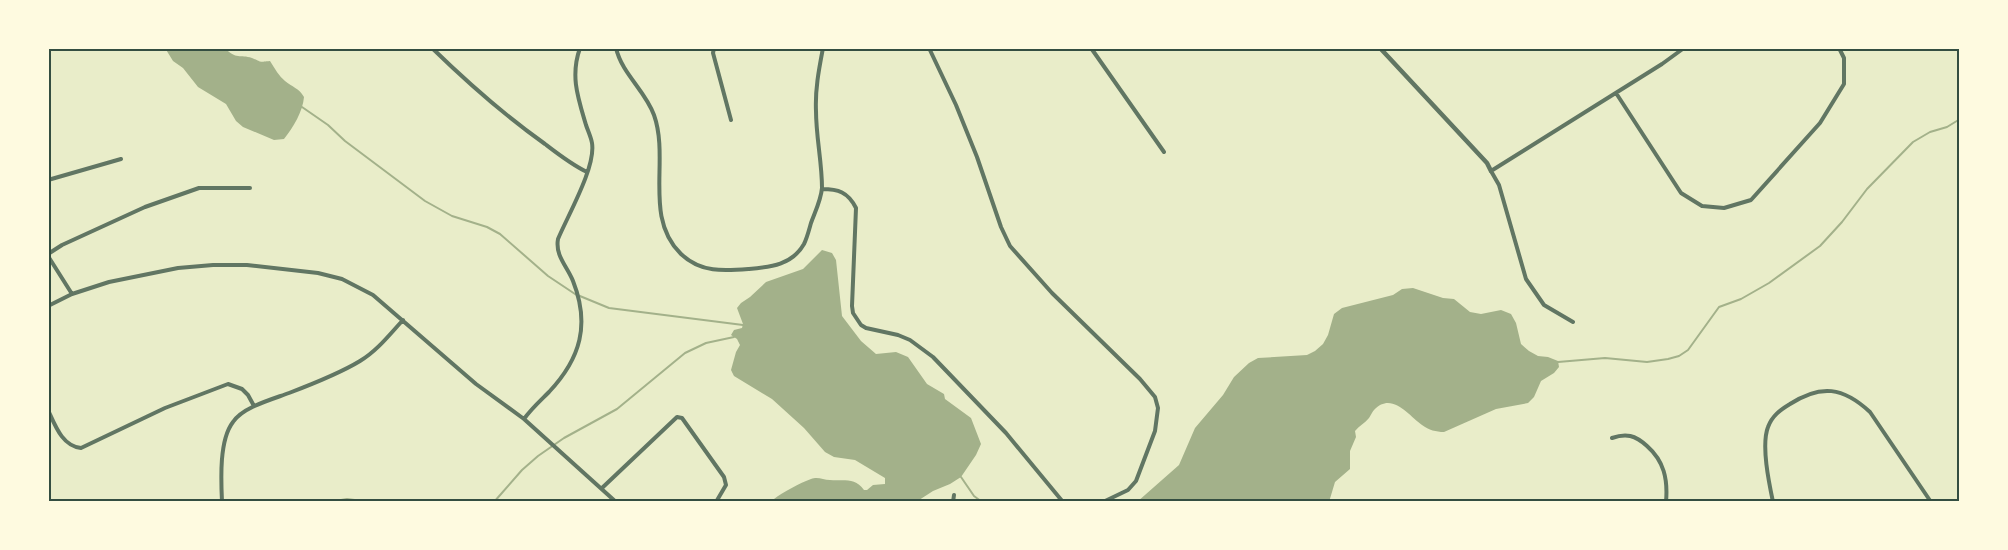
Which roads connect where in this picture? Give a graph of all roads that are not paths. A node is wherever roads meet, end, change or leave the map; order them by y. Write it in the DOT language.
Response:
graph roads {
  1 [pos="432,48"];
  2 [pos="580,48"];
  3 [pos="616,48"];
  4 [pos="714,48"];
  5 [pos="823,48"];
  6 [pos="928,48"];
  7 [pos="1091,48"];
  8 [pos="1380,48"];
  9 [pos="1684,48"];
  10 [pos="1839,48"];
  11 [pos="1616,93"];
  12 [pos="731,120"];
  13 [pos="1164,152"];
  14 [pos="121,159"];
  15 [pos="1491,171"];
  16 [pos="587,172"];
  17 [pos="48,180"];
  18 [pos="250,188"];
  19 [pos="822,189"];
  20 [pos="48,255"];
  21 [pos="72,294"];
  22 [pos="48,306"];
  23 [pos="403,320"];
  24 [pos="1573,322"];
  25 [pos="254,406"];
  26 [pos="48,410"];
  27 [pos="524,419"];
  28 [pos="1612,438"];
  29 [pos="602,488"];
  30 [pos="954,495"];
  31 [pos="222,502"];
  32 [pos="616,502"];
  33 [pos="716,502"];
  34 [pos="953,502"];
  35 [pos="1063,502"];
  36 [pos="1103,502"];
  37 [pos="1666,502"];
  38 [pos="1773,502"];
  39 [pos="1931,502"];
  1 -- 16 [label="street"];
  2 -- 16 [label="street"];
  3 -- 19 [label="street"];
  4 -- 12 [label="street"];
  5 -- 19 [label="street"];
  6 -- 36 [label="street"];
  7 -- 13 [label="street"];
  8 -- 15 [label="street"];
  9 -- 11 [label="street"];
  10 -- 11 [label="street"];
  11 -- 15 [label="street"];
  14 -- 17 [label="street"];
  15 -- 24 [label="street"];
  16 -- 27 [label="street"];
  18 -- 20 [label="street"];
  19 -- 35 [label="street"];
  20 -- 21 [label="street"];
  21 -- 22 [label="street"];
  21 -- 23 [label="street"];
  23 -- 25 [label="street"];
  23 -- 27 [label="street"];
  25 -- 26 [label="street"];
  25 -- 31 [label="street"];
  27 -- 29 [label="street"];
  28 -- 37 [label="street"];
  29 -- 32 [label="street"];
  29 -- 33 [label="street"];
  30 -- 34 [label="street"];
  38 -- 39 [label="street"];
}
